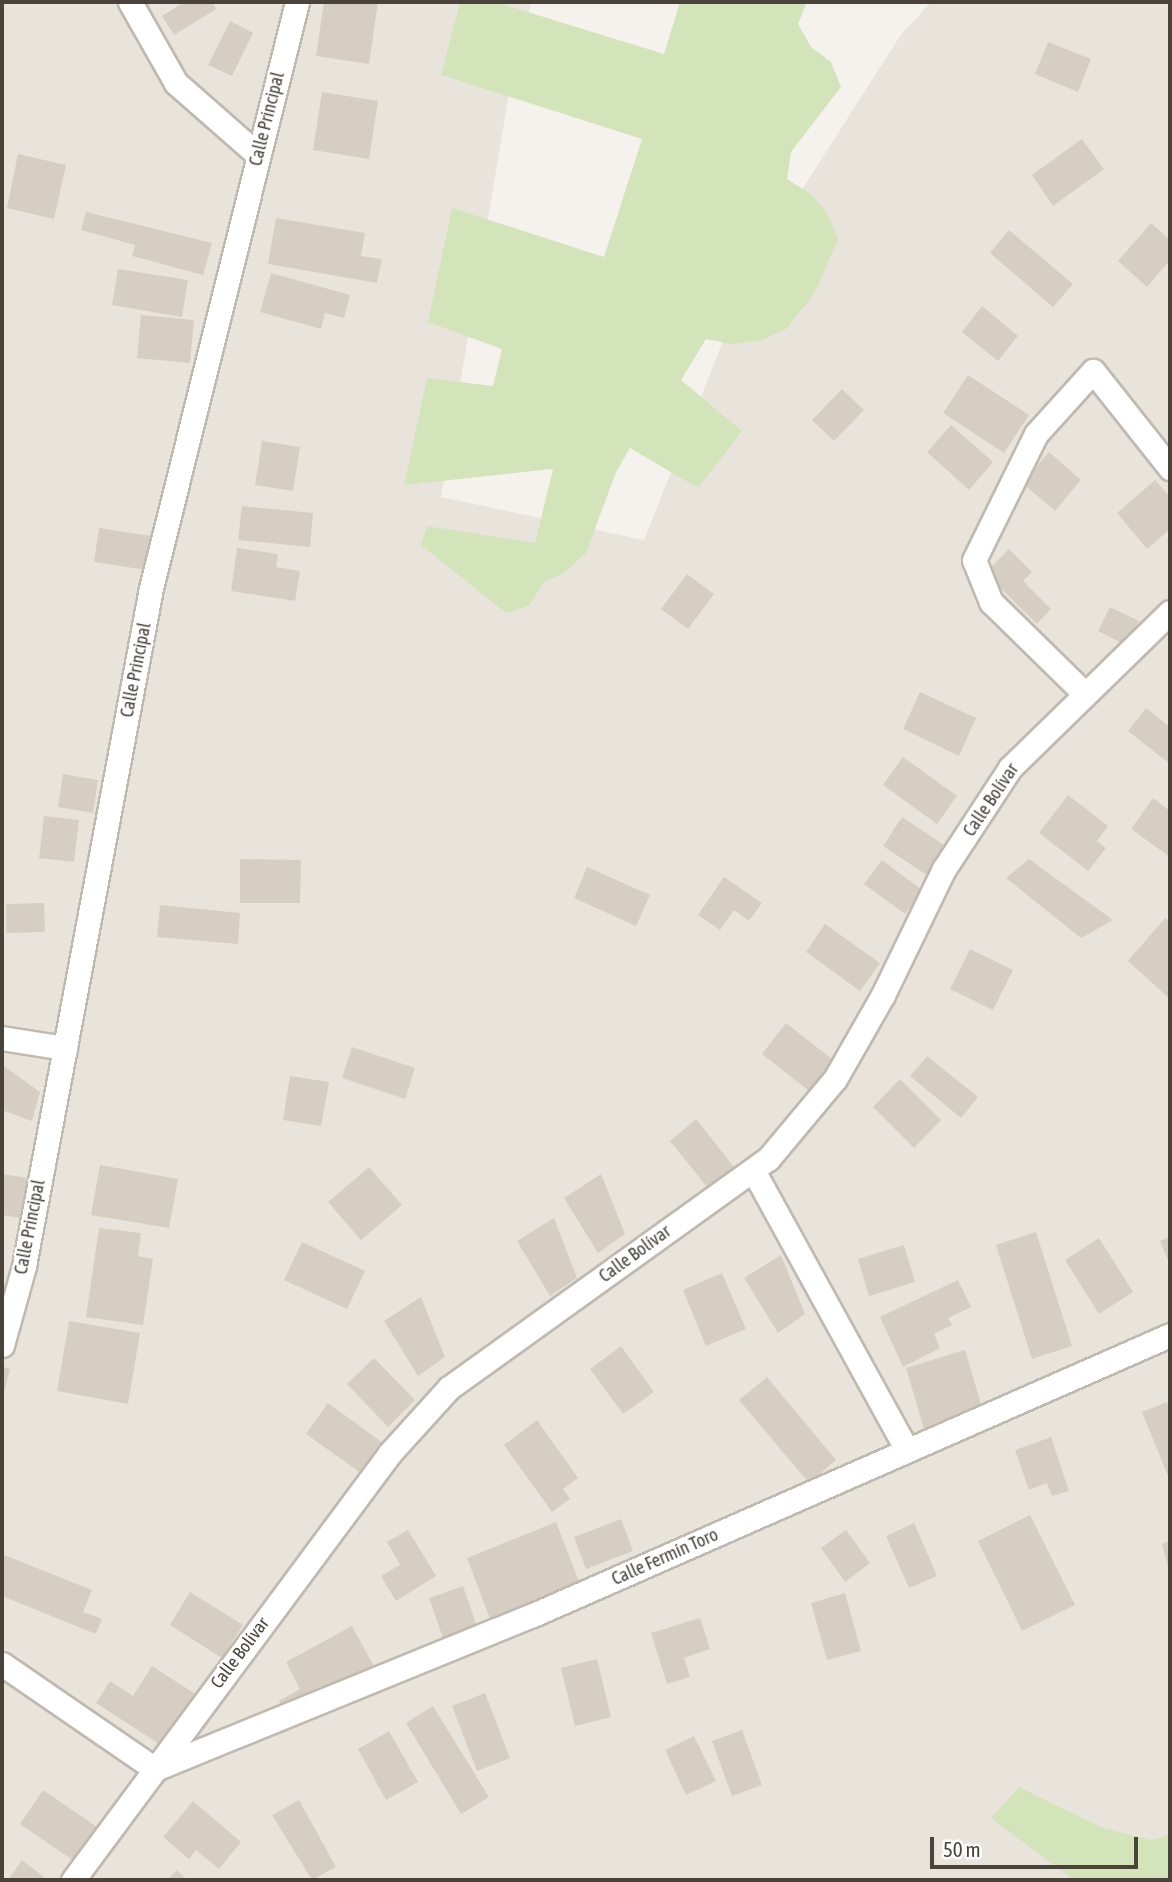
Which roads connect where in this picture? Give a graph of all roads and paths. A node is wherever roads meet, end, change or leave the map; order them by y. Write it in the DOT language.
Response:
graph roads {
  1 [pos="130,2"];
  2 [pos="297,2"];
  3 [pos="258,155"];
  4 [pos="1170,468"];
  5 [pos="1170,612"];
  6 [pos="1083,692"];
  7 [pos="2,1038"];
  8 [pos="65,1048"];
  9 [pos="753,1170"];
  10 [pos="1170,1335"];
  11 [pos="2,1345"];
  12 [pos="907,1450"];
  13 [pos="2,1664"];
  14 [pos="155,1769"];
  15 [pos="73,1880"];
  1 -- 3 [label="street"];
  2 -- 3 [label="street, Calle Principal"];
  3 -- 8 [label="street, Calle Principal"];
  4 -- 6 [label="street"];
  5 -- 6 [label="street, Calle Bolívar"];
  6 -- 9 [label="street, Calle Bolívar"];
  7 -- 8 [label="street"];
  8 -- 11 [label="street, Calle Principal"];
  9 -- 12 [label="street"];
  9 -- 14 [label="street, Calle Bolívar"];
  10 -- 12 [label="street, Calle Fermín Toro"];
  12 -- 14 [label="street, Calle Fermín Toro"];
  13 -- 14 [label="street"];
  14 -- 15 [label="street, Calle Bolívar"];
}
